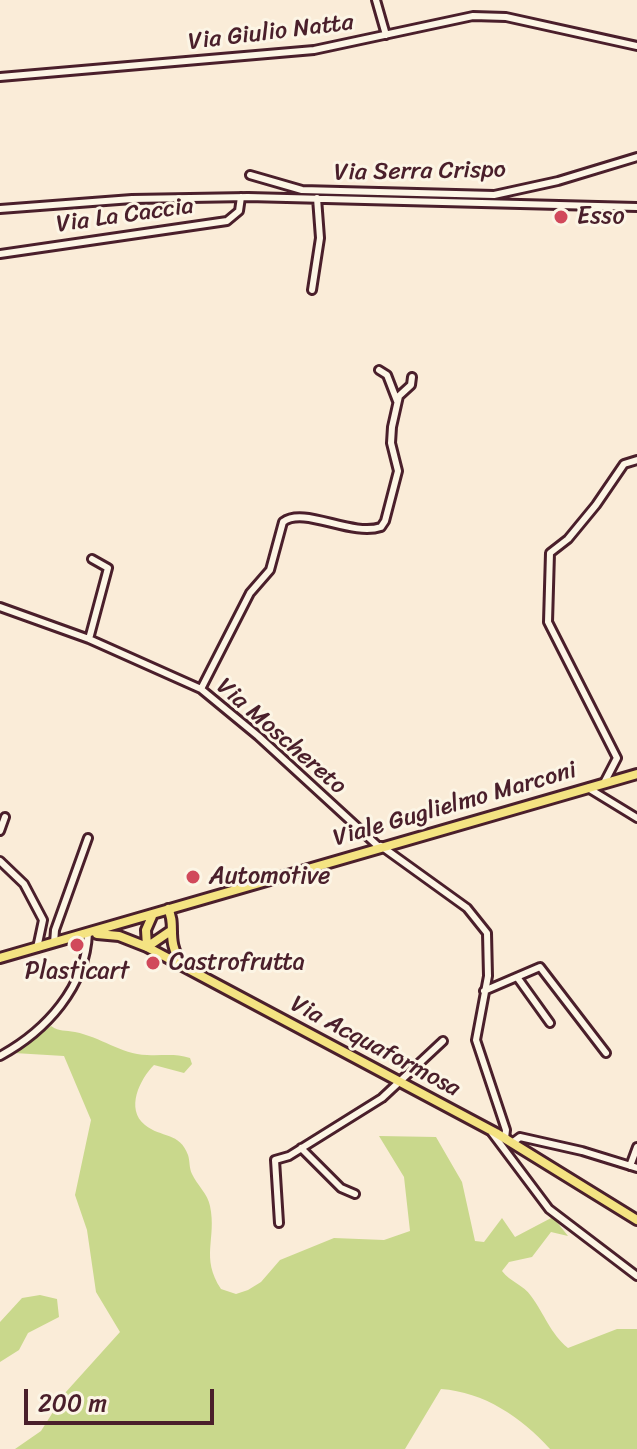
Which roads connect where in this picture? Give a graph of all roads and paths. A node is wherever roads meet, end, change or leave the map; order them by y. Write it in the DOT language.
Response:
graph roads {
  1 [pos="376,0"];
  2 [pos="386,35"];
  3 [pos="637,46"];
  4 [pos="0,77"];
  5 [pos="637,157"];
  6 [pos="250,175"];
  7 [pos="241,197"];
  8 [pos="317,198"];
  9 [pos="637,207"];
  10 [pos="0,209"];
  11 [pos="0,254"];
  12 [pos="312,290"];
  13 [pos="379,370"];
  14 [pos="412,377"];
  15 [pos="397,401"];
  16 [pos="637,460"];
  17 [pos="92,559"];
  18 [pos="0,607"];
  19 [pos="89,639"];
  20 [pos="198,688"];
  21 [pos="637,774"];
  22 [pos="604,783"];
  23 [pos="588,788"];
  24 [pos="5,817"];
  25 [pos="637,818"];
  26 [pos="0,831"];
  27 [pos="88,838"];
  28 [pos="380,847"];
  29 [pos="0,861"];
  30 [pos="170,913"];
  31 [pos="153,914"];
  32 [pos="169,932"];
  33 [pos="88,933"];
  34 [pos="54,943"];
  35 [pos="147,947"];
  36 [pos="37,948"];
  37 [pos="0,958"];
  38 [pos="185,967"];
  39 [pos="517,977"];
  40 [pos="484,991"];
  41 [pos="550,1023"];
  42 [pos="443,1041"];
  43 [pos="606,1053"];
  44 [pos="0,1056"];
  45 [pos="397,1081"];
  46 [pos="490,1130"];
  47 [pos="509,1140"];
  48 [pos="637,1147"];
  49 [pos="301,1148"];
  50 [pos="634,1167"];
  51 [pos="355,1194"];
  52 [pos="637,1220"];
  53 [pos="279,1223"];
  54 [pos="637,1276"];
  1 -- 2 [label="street"];
  2 -- 3 [label="street, Via Giulio Natta"];
  2 -- 4 [label="street, Via Giulio Natta"];
  5 -- 6 [label="street, Via Serra Crispo"];
  7 -- 8 [label="street"];
  7 -- 10 [label="street"];
  7 -- 11 [label="street, Via La Caccia"];
  8 -- 9 [label="street"];
  8 -- 12 [label="street"];
  13 -- 15 [label="street"];
  14 -- 15 [label="street"];
  15 -- 20 [label="street"];
  16 -- 22 [label="street"];
  17 -- 19 [label="street"];
  18 -- 19 [label="street, Via Moschereto"];
  19 -- 20 [label="street, Via Moschereto"];
  20 -- 28 [label="street, Via Moschereto"];
  21 -- 22 [label="main road, Viale Guglielmo Marconi"];
  22 -- 23 [label="main road, Viale Guglielmo Marconi"];
  23 -- 25 [label="street"];
  23 -- 28 [label="main road, Viale Guglielmo Marconi"];
  24 -- 26 [label="street"];
  27 -- 34 [label="street"];
  28 -- 30 [label="main road, Viale Guglielmo Marconi"];
  28 -- 40 [label="street, Via Moschereto"];
  29 -- 36 [label="street"];
  30 -- 31 [label="main road, Viale Guglielmo Marconi"];
  30 -- 32 [label="main road"];
  31 -- 33 [label="main road, Viale Guglielmo Marconi"];
  31 -- 35 [label="main road"];
  32 -- 35 [label="main road"];
  32 -- 38 [label="main road"];
  33 -- 34 [label="main road, Viale Guglielmo Marconi"];
  33 -- 35 [label="main road, Via Acquaformosa"];
  33 -- 44 [label="street"];
  34 -- 36 [label="main road, Viale Guglielmo Marconi"];
  35 -- 38 [label="main road, Via Acquaformosa"];
  36 -- 37 [label="main road, Viale Guglielmo Marconi"];
  38 -- 45 [label="main road, Via Acquaformosa"];
  39 -- 40 [label="street"];
  39 -- 41 [label="street"];
  39 -- 43 [label="street"];
  40 -- 47 [label="street, Via Moschereto"];
  42 -- 45 [label="street"];
  45 -- 46 [label="main road, Via Acquaformosa"];
  45 -- 49 [label="street"];
  46 -- 47 [label="main road, Via Acquaformosa"];
  46 -- 54 [label="street"];
  47 -- 50 [label="street"];
  47 -- 52 [label="main road, Via Acquaformosa"];
  48 -- 50 [label="street"];
  49 -- 51 [label="street"];
  49 -- 53 [label="street"];
}
